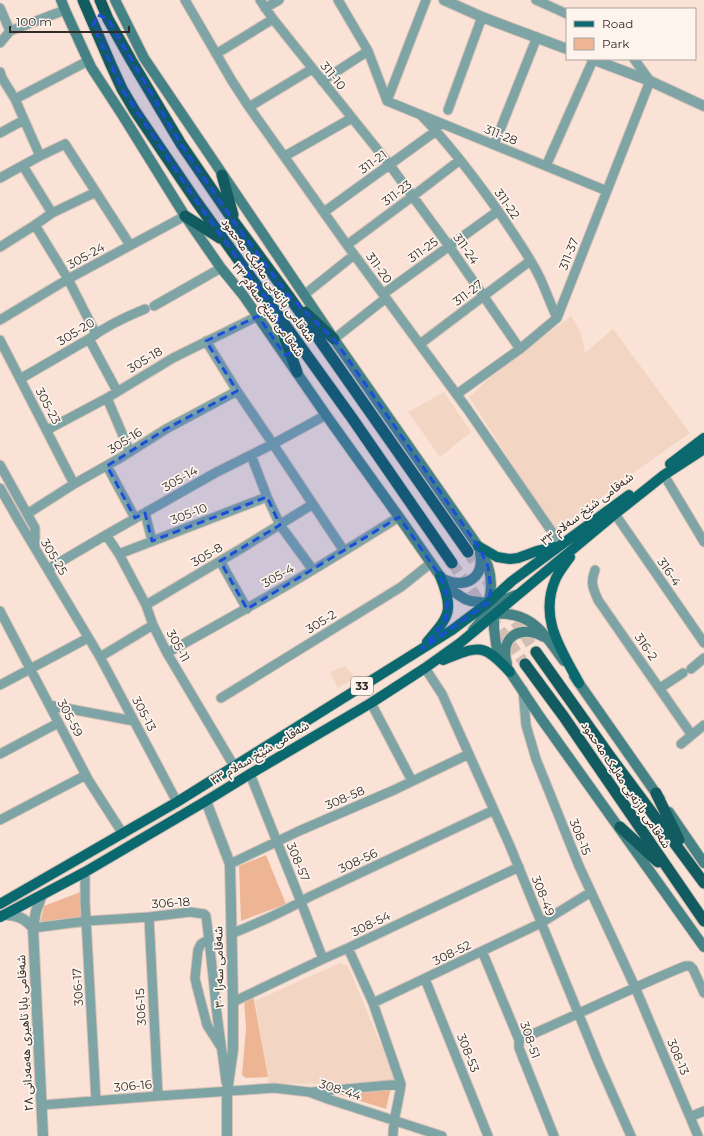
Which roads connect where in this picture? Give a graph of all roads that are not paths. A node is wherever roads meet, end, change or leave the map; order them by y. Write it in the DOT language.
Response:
graph roads {
  1 [pos="83,0"];
  2 [pos="100,0"];
  3 [pos="115,0"];
  4 [pos="185,0"];
  5 [pos="279,0"];
  6 [pos="338,0"];
  7 [pos="426,0"];
  8 [pos="444,0"];
  9 [pos="536,0"];
  10 [pos="262,4"];
  11 [pos="63,5"];
  12 [pos="0,8"];
  13 [pos="566,14"];
  14 [pos="482,17"];
  15 [pos="108,19"];
  16 [pos="273,19"];
  17 [pos="93,25"];
  18 [pos="10,31"];
  19 [pos="536,37"];
  20 [pos="0,43"];
  21 [pos="566,49"];
  22 [pos="368,51"];
  23 [pos="216,54"];
  24 [pos="592,60"];
  25 [pos="595,60"];
  26 [pos="635,60"];
  27 [pos="88,61"];
  28 [pos="312,69"];
  29 [pos="0,76"];
  30 [pos="322,81"];
  31 [pos="650,81"];
  32 [pos="15,99"];
  33 [pos="386,101"];
  34 [pos="704,106"];
  35 [pos="249,107"];
  36 [pos="448,110"];
  37 [pos="352,118"];
  38 [pos="24,120"];
  39 [pos="438,126"];
  40 [pos="0,134"];
  41 [pos="494,145"];
  42 [pos="40,156"];
  43 [pos="285,156"];
  44 [pos="460,160"];
  45 [pos="389,164"];
  46 [pos="23,166"];
  47 [pos="546,166"];
  48 [pos="222,175"];
  49 [pos="0,178"];
  50 [pos="607,191"];
  51 [pos="96,192"];
  52 [pos="414,196"];
  53 [pos="498,211"];
  54 [pos="324,212"];
  55 [pos="52,213"];
  56 [pos="184,216"];
  57 [pos="235,223"];
  58 [pos="35,226"];
  59 [pos="225,242"];
  60 [pos="130,245"];
  61 [pos="347,245"];
  62 [pos="449,246"];
  63 [pos="0,247"];
  64 [pos="354,255"];
  65 [pos="530,261"];
  66 [pos="222,268"];
  67 [pos="68,279"];
  68 [pos="288,295"];
  69 [pos="304,295"];
  70 [pos="384,296"];
  71 [pos="484,296"];
  72 [pos="154,306"];
  73 [pos="144,309"];
  74 [pos="275,311"];
  75 [pos="258,316"];
  76 [pos="557,318"];
  77 [pos="0,320"];
  78 [pos="93,336"];
  79 [pos="334,339"];
  80 [pos="0,340"];
  81 [pos="206,341"];
  82 [pos="420,344"];
  83 [pos="520,349"];
  84 [pos="297,372"];
  85 [pos="20,379"];
  86 [pos="117,390"];
  87 [pos="237,391"];
  88 [pos="456,394"];
  89 [pos="107,398"];
  90 [pos="326,415"];
  91 [pos="47,430"];
  92 [pos="704,438"];
  93 [pos="273,444"];
  94 [pos="704,449"];
  95 [pos="130,452"];
  96 [pos="251,455"];
  97 [pos="0,465"];
  98 [pos="107,466"];
  99 [pos="664,475"];
  100 [pos="74,484"];
  101 [pos="0,488"];
  102 [pos="267,497"];
  103 [pos="313,504"];
  104 [pos="146,513"];
  105 [pos="27,514"];
  106 [pos="615,514"];
  107 [pos="399,517"];
  108 [pos="135,518"];
  109 [pos="280,525"];
  110 [pos="701,532"];
  111 [pos="106,535"];
  112 [pos="152,541"];
  113 [pos="704,542"];
  114 [pos="581,543"];
  115 [pos="561,545"];
  116 [pos="478,546"];
  117 [pos="35,548"];
  118 [pos="344,551"];
  119 [pos="468,552"];
  120 [pos="119,554"];
  121 [pos="220,561"];
  122 [pos="431,563"];
  123 [pos="452,563"];
  124 [pos="48,569"];
  125 [pos="313,570"];
  126 [pos="595,570"];
  127 [pos="440,576"];
  128 [pos="521,592"];
  129 [pos="493,602"];
  130 [pos="146,605"];
  131 [pos="247,609"];
  132 [pos="1,614"];
  133 [pos="494,614"];
  134 [pos="483,616"];
  135 [pos="153,625"];
  136 [pos="452,630"];
  137 [pos="88,638"];
  138 [pos="549,641"];
  139 [pos="460,643"];
  140 [pos="704,643"];
  141 [pos="422,649"];
  142 [pos="536,652"];
  143 [pos="167,653"];
  144 [pos="100,657"];
  145 [pos="704,658"];
  146 [pos="525,664"];
  147 [pos="428,666"];
  148 [pos="30,668"];
  149 [pos="510,672"];
  150 [pos="579,683"];
  151 [pos="0,684"];
  152 [pos="660,688"];
  153 [pos="523,690"];
  154 [pos="221,698"];
  155 [pos="372,703"];
  156 [pos="49,705"];
  157 [pos="134,721"];
  158 [pos="58,723"];
  159 [pos="704,725"];
  160 [pos="691,734"];
  161 [pos="681,744"];
  162 [pos="0,754"];
  163 [pos="469,754"];
  164 [pos="234,766"];
  165 [pos="250,774"];
  166 [pos="86,776"];
  167 [pos="412,781"];
  168 [pos="656,793"];
  169 [pos="206,801"];
  170 [pos="177,802"];
  171 [pos="494,810"];
  172 [pos="0,820"];
  173 [pos="620,827"];
  174 [pos="123,834"];
  175 [pos="276,842"];
  176 [pos="90,853"];
  177 [pos="688,861"];
  178 [pos="704,863"];
  179 [pos="69,864"];
  180 [pos="230,864"];
  181 [pos="96,866"];
  182 [pos="519,867"];
  183 [pos="81,874"];
  184 [pos="672,875"];
  185 [pos="704,883"];
  186 [pos="591,892"];
  187 [pos="42,894"];
  188 [pos="301,902"];
  189 [pos="0,904"];
  190 [pos="1,916"];
  191 [pos="149,917"];
  192 [pos="87,921"];
  193 [pos="704,921"];
  194 [pos="541,923"];
  195 [pos="33,928"];
  196 [pos="231,934"];
  197 [pos="209,940"];
  198 [pos="704,946"];
  199 [pos="348,948"];
  200 [pos="482,951"];
  201 [pos="323,959"];
  202 [pos="425,979"];
  203 [pos="635,987"];
  204 [pos="704,993"];
  205 [pos="233,1002"];
  206 [pos="373,1003"];
  207 [pos="578,1014"];
  208 [pos="519,1040"];
  209 [pos="223,1050"];
  210 [pos="401,1084"];
  211 [pos="227,1092"];
  212 [pos="309,1092"];
  213 [pos="158,1096"];
  214 [pos="96,1101"];
  215 [pos="42,1105"];
  216 [pos="704,1111"];
  217 [pos="690,1117"];
  218 [pos="394,1120"];
  219 [pos="43,1136"];
  220 [pos="227,1136"];
  221 [pos="392,1136"];
  222 [pos="442,1136"];
  223 [pos="488,1136"];
  224 [pos="554,1136"];
  225 [pos="630,1136"];
  226 [pos="698,1136"];
  1 -- 17 [label="highway, شەقامی بازنەیی مەلیک مەحمود"];
  2 -- 15 [label="highway, شەقامی بازنەیی مەلیک مەحمود"];
  3 -- 48 [label="main road"];
  4 -- 23 [label="street, 311-20"];
  5 -- 10 [label="street"];
  6 -- 22 [label="street"];
  7 -- 33 [label="street"];
  8 -- 14 [label="street"];
  9 -- 13 [label="street"];
  10 -- 16 [label="street, 311-10"];
  11 -- 18 [label="street"];
  11 -- 27 [label="main road, شەقامی شێخ سەلام ٣٣ / 33"];
  12 -- 18 [label="street"];
  14 -- 19 [label="street"];
  14 -- 36 [label="street"];
  15 -- 17 [label="highway"];
  15 -- 57 [label="highway, شەقامی بازنەیی مەلیک مەحمود"];
  16 -- 23 [label="street"];
  16 -- 28 [label="street, 311-10"];
  17 -- 59 [label="highway, شەقامی بازنەیی مەلیک مەحمود"];
  18 -- 20 [label="street"];
  19 -- 21 [label="street"];
  19 -- 41 [label="street"];
  22 -- 30 [label="street"];
  22 -- 33 [label="street"];
  23 -- 35 [label="street, 311-20"];
  24 -- 47 [label="street"];
  25 -- 31 [label="street"];
  26 -- 31 [label="street"];
  27 -- 32 [label="street"];
  27 -- 56 [label="main road, شەقامی شێخ سەلام ٣٣ / 33"];
  28 -- 30 [label="street, 311-10"];
  28 -- 35 [label="street"];
  29 -- 32 [label="street"];
  30 -- 37 [label="street, 311-10"];
  31 -- 34 [label="street"];
  31 -- 50 [label="street, 311-37"];
  32 -- 38 [label="street"];
  33 -- 39 [label="street, 311-22"];
  35 -- 43 [label="street, 311-20"];
  37 -- 43 [label="street"];
  37 -- 45 [label="street, 311-10"];
  38 -- 40 [label="street"];
  38 -- 42 [label="street"];
  39 -- 41 [label="street, 311-28"];
  39 -- 44 [label="street, 311-22"];
  39 -- 45 [label="street, 311-21"];
  41 -- 47 [label="street, 311-28"];
  42 -- 46 [label="street"];
  42 -- 51 [label="street"];
  43 -- 54 [label="street, 311-20"];
  44 -- 52 [label="street, 311-23"];
  44 -- 53 [label="street, 311-22"];
  45 -- 52 [label="street, 311-24"];
  45 -- 54 [label="street, 311-21"];
  46 -- 49 [label="street"];
  46 -- 55 [label="street"];
  47 -- 50 [label="street, 311-28"];
  48 -- 57 [label="highway"];
  48 -- 69 [label="main road"];
  50 -- 76 [label="street, 311-37"];
  51 -- 55 [label="street"];
  51 -- 60 [label="street"];
  52 -- 61 [label="street, 311-23"];
  52 -- 62 [label="street, 311-24"];
  53 -- 62 [label="street, 311-25"];
  53 -- 65 [label="street, 311-22"];
  54 -- 61 [label="street, 311-20"];
  55 -- 58 [label="street"];
  56 -- 59 [label="highway"];
  56 -- 60 [label="street, 305-24"];
  56 -- 66 [label="main road, شەقامی شێخ سەلام ٣٣ / 33"];
  57 -- 68 [label="highway, شەقامی بازنەیی مەلیک مەحمود"];
  58 -- 63 [label="street"];
  58 -- 67 [label="street"];
  59 -- 74 [label="highway, شەقامی بازنەیی مەلیک مەحمود"];
  60 -- 67 [label="street, 305-24"];
  61 -- 64 [label="street, 311-20"];
  62 -- 70 [label="street, 311-25"];
  62 -- 71 [label="street, 311-24"];
  64 -- 69 [label="street"];
  64 -- 70 [label="street, 311-20"];
  65 -- 71 [label="street, 311-27"];
  65 -- 76 [label="street, 311-22"];
  66 -- 72 [label="street"];
  66 -- 75 [label="main road, شەقامی شێخ سەلام ٣٣ / 33"];
  67 -- 77 [label="street, 305-24"];
  67 -- 78 [label="street"];
  68 -- 79 [label="highway"];
  68 -- 119 [label="highway, شەقامی بازنەیی مەلیک مەحمود"];
  69 -- 79 [label="main road"];
  70 -- 79 [label="street, 311-25"];
  70 -- 82 [label="street, 311-20"];
  71 -- 82 [label="street, 311-27"];
  71 -- 83 [label="street, 311-24"];
  73 -- 78 [label="street, 305-20"];
  74 -- 84 [label="highway"];
  74 -- 123 [label="highway, شەقامی بازنەیی مەلیک مەحمود"];
  75 -- 81 [label="street, 305-18"];
  75 -- 84 [label="main road, شەقامی شێخ سەلام ٣٣ / 33"];
  76 -- 83 [label="street, 311-37"];
  78 -- 85 [label="street, 305-20"];
  78 -- 86 [label="street"];
  79 -- 116 [label="main road"];
  80 -- 85 [label="street, 305-23"];
  81 -- 86 [label="street, 305-18"];
  81 -- 87 [label="street"];
  82 -- 88 [label="street, 311-20"];
  83 -- 88 [label="street, 311-37"];
  84 -- 90 [label="main road, شەقامی شێخ سەلام ٣٣ / 33"];
  85 -- 91 [label="street, 305-23"];
  86 -- 89 [label="street, 305-18"];
  87 -- 93 [label="street"];
  87 -- 95 [label="street, 305-16"];
  88 -- 115 [label="street, 311-20"];
  89 -- 91 [label="street, 305-18"];
  89 -- 95 [label="street"];
  90 -- 93 [label="street, 305-14"];
  90 -- 107 [label="main road, شەقامی شێخ سەلام ٣٣ / 33"];
  91 -- 100 [label="street, 305-23"];
  92 -- 115 [label="main road, شەقامی شێخ سەلام ٣٣ / 33"];
  93 -- 96 [label="street, 305-14"];
  93 -- 103 [label="street"];
  94 -- 99 [label="main road, شەقامی شێخ سەلام ٣٣ / 33"];
  95 -- 98 [label="street, 305-16"];
  96 -- 102 [label="street"];
  96 -- 104 [label="street, 305-14"];
  97 -- 105 [label="street"];
  98 -- 100 [label="street, 305-16"];
  98 -- 108 [label="street"];
  99 -- 106 [label="main road, شەقامی شێخ سەلام ٣٣ / 33"];
  99 -- 110 [label="street"];
  100 -- 105 [label="street, 305-16"];
  101 -- 117 [label="street, 305-25"];
  102 -- 109 [label="street"];
  102 -- 112 [label="street, 305-10"];
  103 -- 109 [label="street, 305-8"];
  103 -- 118 [label="street"];
  104 -- 108 [label="street, 305-14"];
  104 -- 112 [label="street"];
  105 -- 117 [label="street"];
  106 -- 114 [label="main road, شەقامی شێخ سەلام ٣٣ / 33"];
  106 -- 140 [label="street, 316-4"];
  107 -- 118 [label="street, 305-4"];
  107 -- 122 [label="main road, شەقامی شێخ سەلام ٣٣ / 33"];
  108 -- 111 [label="street, 305-14"];
  109 -- 121 [label="street, 305-8"];
  109 -- 125 [label="street"];
  110 -- 113 [label="street"];
  111 -- 120 [label="street, 305-11"];
  111 -- 124 [label="street, 305-14"];
  112 -- 120 [label="street, 305-10"];
  114 -- 128 [label="main road, شەقامی شێخ سەلام ٣٣ / 33"];
  114 -- 150 [label="main road"];
  115 -- 116 [label="main road"];
  115 -- 129 [label="main road, شەقامی شێخ سەلام ٣٣ / 33"];
  116 -- 127 [label="main road"];
  116 -- 129 [label="main road"];
  117 -- 124 [label="street, 305-25"];
  118 -- 125 [label="street, 305-4"];
  120 -- 130 [label="street, 305-11"];
  121 -- 130 [label="street, 305-8"];
  121 -- 131 [label="street"];
  122 -- 127 [label="main road, شەقامی شێخ سەلام ٣٣ / 33"];
  122 -- 154 [label="street, 305-2"];
  124 -- 137 [label="street, 305-25"];
  125 -- 131 [label="street, 305-4"];
  126 -- 152 [label="street, 316-2"];
  127 -- 129 [label="main road, شەقامی شێخ سەلام ٣٣ / 33"];
  127 -- 141 [label="main road"];
  128 -- 129 [label="main road, شەقامی شێخ سەلام ٣٣ / 33"];
  128 -- 133 [label="main road, شەقامی شێخ سەلام ٣٣ / 33"];
  129 -- 133 [label="main road"];
  129 -- 134 [label="main road"];
  129 -- 136 [label="main road, شەقامی شێخ سەلام ٣٣ / 33"];
  130 -- 135 [label="street, 305-11"];
  131 -- 143 [label="street, 305-4"];
  132 -- 148 [label="street, 305-59"];
  133 -- 134 [label="main road"];
  133 -- 138 [label="main road"];
  133 -- 139 [label="main road, شەقامی شێخ سەلام ٣٣ / 33"];
  133 -- 149 [label="main road"];
  134 -- 136 [label="main road"];
  134 -- 139 [label="main road"];
  135 -- 143 [label="street, 305-11"];
  135 -- 144 [label="street"];
  136 -- 141 [label="main road, شەقامی شێخ سەلام ٣٣ / 33"];
  137 -- 144 [label="street, 305-13"];
  137 -- 148 [label="street"];
  138 -- 149 [label="main road"];
  138 -- 150 [label="main road"];
  139 -- 147 [label="main road, شەقامی شێخ سەلام ٣٣ / 33"];
  141 -- 164 [label="main road, شەقامی شێخ سەلام ٣٣ / 33"];
  142 -- 177 [label="highway, شەقامی بازنەیی مەلیک مەحمود"];
  143 -- 164 [label="street, 305-11"];
  144 -- 157 [label="street, 305-13"];
  145 -- 152 [label="street"];
  146 -- 184 [label="highway, شەقامی بازنەیی مەلیک مەحمود"];
  147 -- 149 [label="main road"];
  147 -- 155 [label="main road, شەقامی شێخ سەلام ٣٣ / 33"];
  147 -- 163 [label="street, 308-49"];
  148 -- 151 [label="street"];
  148 -- 156 [label="street, 305-59"];
  149 -- 153 [label="main road"];
  150 -- 168 [label="main road"];
  152 -- 160 [label="street, 316-2"];
  153 -- 173 [label="main road"];
  153 -- 186 [label="street, 308-15"];
  155 -- 165 [label="main road, شەقامی شێخ سەلام ٣٣ / 33"];
  155 -- 167 [label="street"];
  156 -- 157 [label="street"];
  156 -- 158 [label="street, 305-59"];
  157 -- 170 [label="street, 305-13"];
  158 -- 162 [label="street"];
  158 -- 166 [label="street, 305-59"];
  159 -- 160 [label="street"];
  160 -- 161 [label="street"];
  163 -- 167 [label="street, 308-58"];
  163 -- 171 [label="street, 308-49"];
  164 -- 170 [label="main road, شەقامی شێخ سەلام ٣٣ / 33"];
  165 -- 169 [label="main road, شەقامی شێخ سەلام ٣٣ / 33"];
  165 -- 175 [label="street, 308-57"];
  166 -- 172 [label="street"];
  166 -- 174 [label="street, 305-59"];
  167 -- 175 [label="street, 308-58"];
  168 -- 177 [label="highway"];
  168 -- 178 [label="main road"];
  169 -- 180 [label="street, شەقامی سەرا ٣٠"];
  169 -- 181 [label="main road, شەقامی شێخ سەلام ٣٣ / 33"];
  170 -- 174 [label="main road, شەقامی شێخ سەلام ٣٣ / 33"];
  171 -- 182 [label="street, 308-49"];
  171 -- 188 [label="street, 308-56"];
  173 -- 184 [label="highway"];
  173 -- 198 [label="main road"];
  174 -- 176 [label="main road, شەقامی شێخ سەلام ٣٣ / 33"];
  175 -- 180 [label="street, 308-58"];
  175 -- 188 [label="street, 308-57"];
  176 -- 179 [label="main road, شەقامی شێخ سەلام ٣٣ / 33"];
  176 -- 181 [label="main road"];
  177 -- 185 [label="highway, شەقامی بازنەیی مەلیک مەحمود"];
  179 -- 183 [label="main road"];
  179 -- 189 [label="main road, شەقامی شێخ سەلام ٣٣ / 33"];
  180 -- 196 [label="street, شەقامی سەرا ٣٠"];
  181 -- 183 [label="main road, شەقامی شێخ سەلام ٣٣ / 33"];
  182 -- 194 [label="street, 308-49"];
  182 -- 199 [label="street, 308-54"];
  183 -- 187 [label="main road, شەقامی شێخ سەلام ٣٣ / 33"];
  183 -- 192 [label="street, 306-17"];
  184 -- 193 [label="highway, شەقامی بازنەیی مەلیک مەحمود"];
  186 -- 194 [label="street, 308-52"];
  186 -- 203 [label="street, 308-15"];
  187 -- 190 [label="main road, شەقامی شێخ سەلام ٣٣ / 33"];
  187 -- 195 [label="street, شەقامی بابا تاهیری هەمەدانی ٢٨"];
  188 -- 196 [label="street, 308-56"];
  188 -- 201 [label="street, 308-57"];
  190 -- 195 [label="street"];
  191 -- 192 [label="street, 306-18"];
  191 -- 197 [label="street, 306-18"];
  191 -- 213 [label="street, 306-15"];
  192 -- 195 [label="street, 306-18"];
  192 -- 214 [label="street, 306-17"];
  194 -- 200 [label="street, 308-52"];
  194 -- 207 [label="street, 308-49"];
  195 -- 215 [label="street, شەقامی بابا تاهیری هەمەدانی ٢٨"];
  196 -- 205 [label="street, شەقامی سەرا ٣٠"];
  197 -- 209 [label="street, 306-18"];
  197 -- 209 [label="street"];
  199 -- 201 [label="street, 308-54"];
  199 -- 206 [label="street"];
  200 -- 202 [label="street, 308-52"];
  200 -- 208 [label="street, 308-51"];
  201 -- 205 [label="street, 308-54"];
  202 -- 206 [label="street, 308-52"];
  202 -- 223 [label="street, 308-53"];
  203 -- 204 [label="street"];
  203 -- 207 [label="street"];
  203 -- 217 [label="street, 308-13"];
  205 -- 211 [label="street, شەقامی سەرا ٣٠"];
  206 -- 210 [label="street"];
  207 -- 208 [label="street"];
  207 -- 225 [label="street, 308-49"];
  208 -- 224 [label="street, 308-51"];
  209 -- 211 [label="street, 306-18"];
  210 -- 212 [label="street"];
  210 -- 218 [label="street"];
  211 -- 212 [label="street, 308-44"];
  211 -- 213 [label="street, 306-16"];
  211 -- 220 [label="street, شەقامی سەرا ٣٠"];
  212 -- 218 [label="street, 308-44"];
  213 -- 214 [label="street, 306-16"];
  214 -- 215 [label="street, 306-16"];
  215 -- 219 [label="street, شەقامی بابا تاهیری هەمەدانی ٢٨"];
  216 -- 217 [label="street"];
  217 -- 226 [label="street, 308-13"];
  218 -- 221 [label="street"];
  218 -- 222 [label="street, 308-44"];
}
